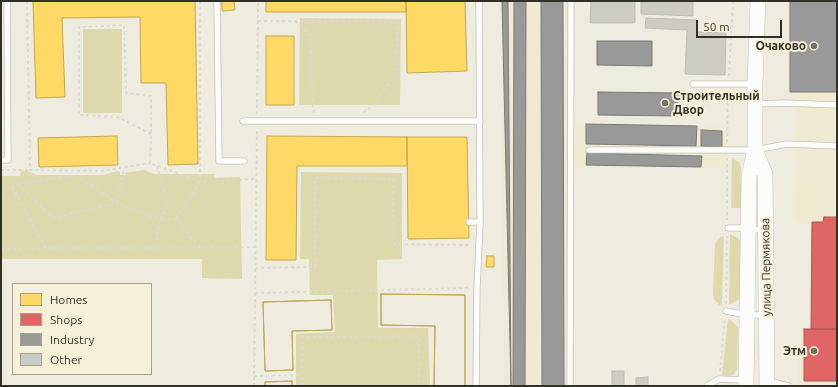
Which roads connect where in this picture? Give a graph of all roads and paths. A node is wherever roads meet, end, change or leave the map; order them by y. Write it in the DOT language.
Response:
graph roads {
  1 [pos="7,1"];
  2 [pos="27,1"];
  3 [pos="200,1"];
  4 [pos="217,1"];
  5 [pos="258,1"];
  6 [pos="479,1"];
  7 [pos="571,1"];
  8 [pos="733,1"];
  9 [pos="758,1"];
  10 [pos="258,21"];
  11 [pos="295,21"];
  12 [pos="693,84"];
  13 [pos="728,84"];
  14 [pos="755,84"];
  15 [pos="755,104"];
  16 [pos="837,106"];
  17 [pos="320,113"];
  18 [pos="243,121"];
  19 [pos="257,121"];
  20 [pos="347,121"];
  21 [pos="480,121"];
  22 [pos="151,134"];
  23 [pos="837,146"];
  24 [pos="589,150"];
  25 [pos="755,150"];
  26 [pos="727,151"];
  27 [pos="1,160"];
  28 [pos="244,161"];
  29 [pos="150,163"];
  30 [pos="157,166"];
  31 [pos="124,168"];
  32 [pos="1,170"];
  33 [pos="30,170"];
  34 [pos="256,179"];
  35 [pos="200,182"];
  36 [pos="18,184"];
  37 [pos="12,187"];
  38 [pos="1,193"];
  39 [pos="118,203"];
  40 [pos="176,219"];
  41 [pos="160,220"];
  42 [pos="469,222"];
  43 [pos="480,222"];
  44 [pos="728,228"];
  45 [pos="749,228"];
  46 [pos="766,232"];
  47 [pos="472,245"];
  48 [pos="255,247"];
  49 [pos="46,248"];
  50 [pos="154,248"];
  51 [pos="200,248"];
  52 [pos="1,249"];
  53 [pos="255,268"];
  54 [pos="477,288"];
  55 [pos="255,293"];
  56 [pos="726,311"];
  57 [pos="748,315"];
  58 [pos="767,315"];
  59 [pos="302,375"];
  60 [pos="254,376"];
  61 [pos="719,379"];
  62 [pos="746,383"];
  63 [pos="767,383"];
  64 [pos="254,386"];
  65 [pos="302,386"];
  66 [pos="419,386"];
  67 [pos="476,386"];
  68 [pos="570,386"];
  69 [pos="707,386"];
  70 [pos="788,386"];
  1 -- 27 [label="lane"];
  2 -- 33 [label="path"];
  3 -- 35 [label="path"];
  4 -- 28 [label="lane"];
  5 -- 10 [label="path"];
  6 -- 21 [label="lane"];
  7 -- 68 [label="lane"];
  8 -- 13 [label="path"];
  9 -- 14 [label="street, улица Пермякова"];
  10 -- 11 [label="path"];
  10 -- 19 [label="path"];
  11 -- 17 [label="path"];
  11 -- 20 [label="path"];
  12 -- 13 [label="lane"];
  13 -- 14 [label="lane"];
  13 -- 26 [label="path"];
  14 -- 15 [label="street, улица Пермякова"];
  15 -- 16 [label="lane"];
  15 -- 25 [label="street, улица Пермякова"];
  18 -- 19 [label="lane"];
  19 -- 20 [label="lane"];
  19 -- 34 [label="path"];
  20 -- 21 [label="lane"];
  21 -- 43 [label="lane"];
  22 -- 22 [label="path"];
  22 -- 29 [label="path"];
  23 -- 25 [label="lane"];
  24 -- 26 [label="lane"];
  25 -- 26 [label="lane"];
  25 -- 45 [label="street, улица Пермякова"];
  25 -- 46 [label="street, улица Пермякова"];
  26 -- 44 [label="path"];
  29 -- 30 [label="path"];
  29 -- 31 [label="path"];
  30 -- 35 [label="path"];
  30 -- 41 [label="path"];
  31 -- 33 [label="path"];
  31 -- 39 [label="path"];
  32 -- 33 [label="path"];
  34 -- 35 [label="path"];
  34 -- 48 [label="path"];
  35 -- 40 [label="path"];
  36 -- 37 [label="path"];
  36 -- 39 [label="path"];
  36 -- 39 [label="path"];
  37 -- 38 [label="path"];
  37 -- 49 [label="path"];
  39 -- 41 [label="path"];
  40 -- 41 [label="path"];
  40 -- 51 [label="path"];
  41 -- 50 [label="path"];
  42 -- 43 [label="lane"];
  43 -- 54 [label="lane"];
  44 -- 45 [label="lane"];
  44 -- 56 [label="path"];
  45 -- 46 [label="lane"];
  45 -- 57 [label="street, улица Пермякова"];
  46 -- 58 [label="street, улица Пермякова"];
  47 -- 53 [label="path"];
  48 -- 51 [label="path"];
  48 -- 53 [label="path"];
  49 -- 50 [label="path"];
  49 -- 52 [label="path"];
  50 -- 51 [label="path"];
  53 -- 55 [label="path"];
  54 -- 55 [label="path"];
  54 -- 67 [label="lane"];
  55 -- 60 [label="path"];
  56 -- 57 [label="lane"];
  56 -- 61 [label="path"];
  57 -- 58 [label="lane"];
  57 -- 62 [label="street, улица Пермякова"];
  58 -- 63 [label="street, улица Пермякова"];
  59 -- 60 [label="path"];
  59 -- 65 [label="path"];
  59 -- 66 [label="path"];
  60 -- 64 [label="path"];
  61 -- 62 [label="lane"];
  61 -- 69 [label="lane"];
  63 -- 70 [label="lane"];
}
